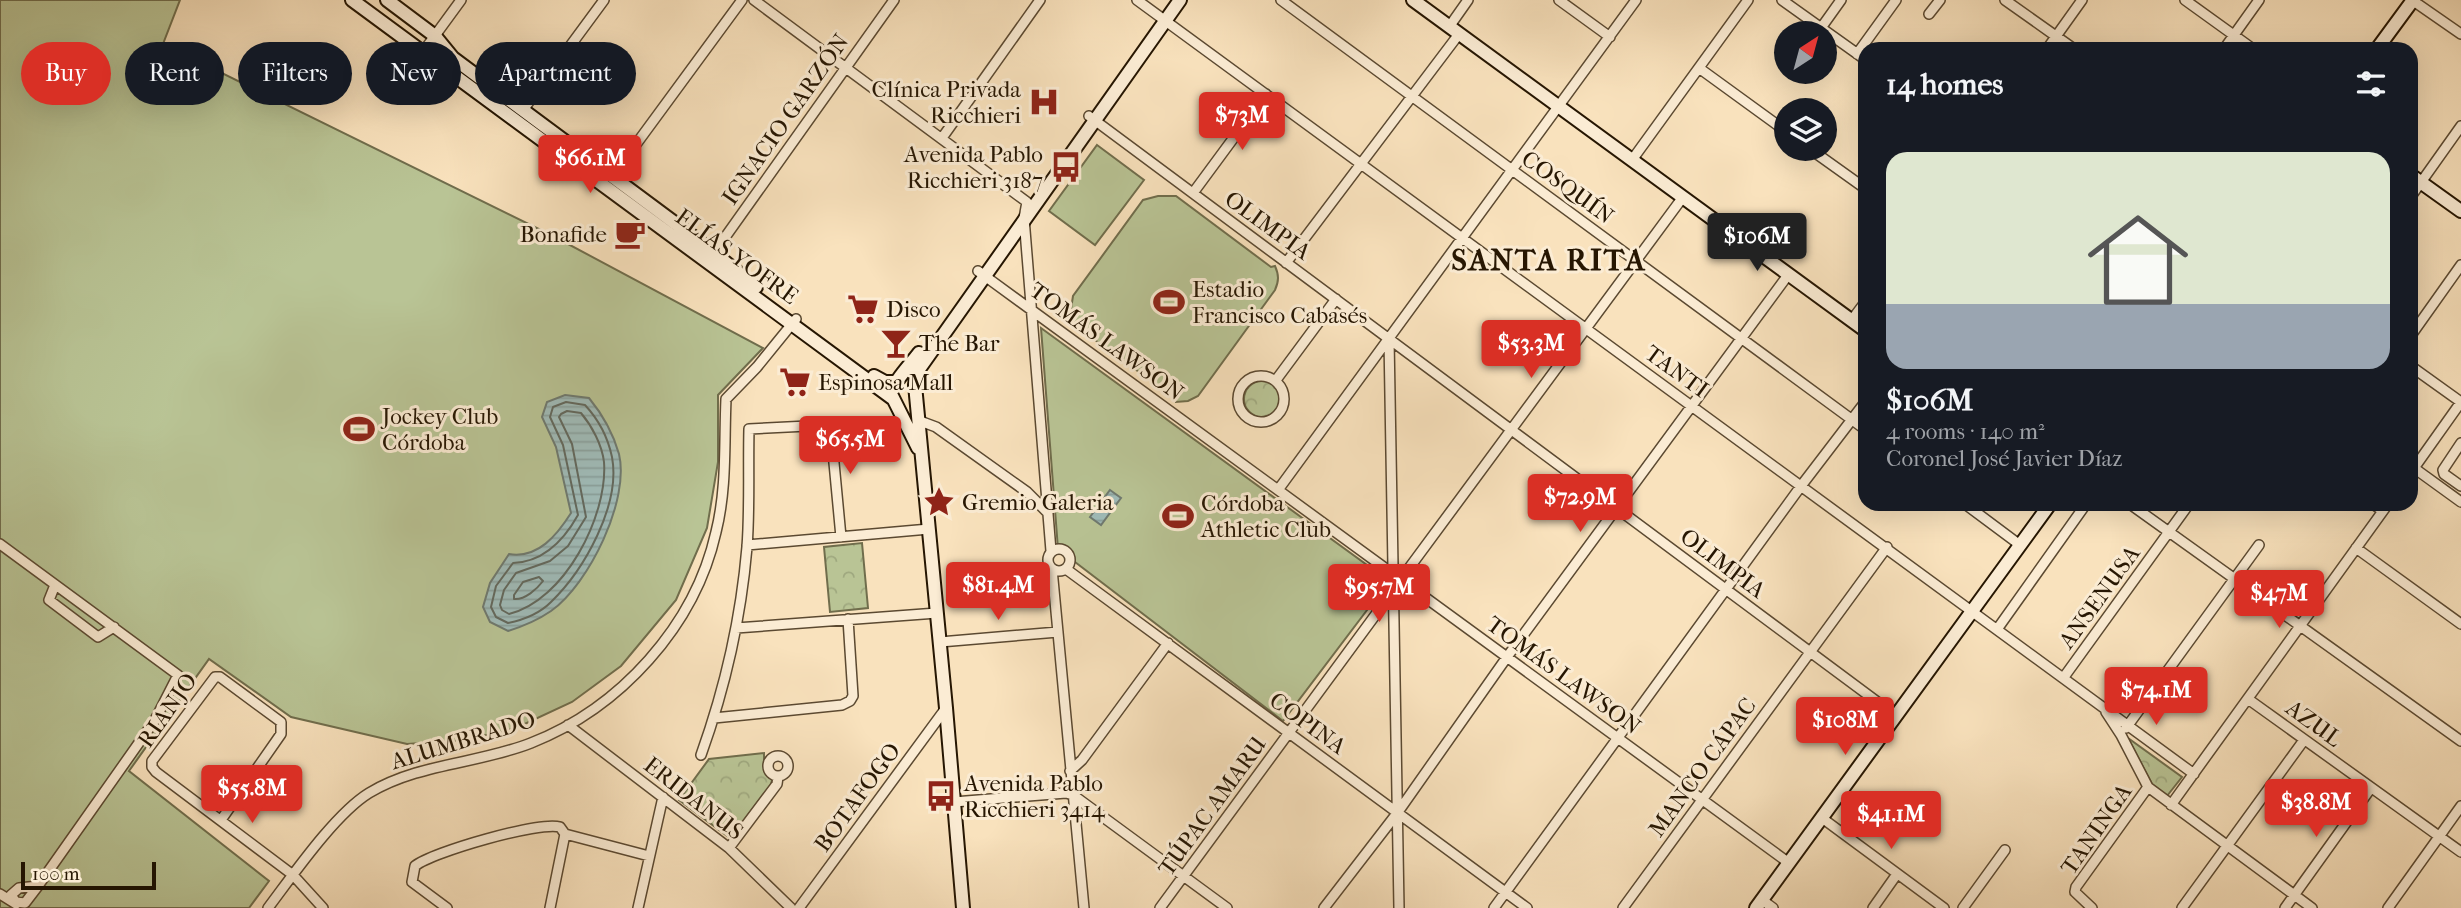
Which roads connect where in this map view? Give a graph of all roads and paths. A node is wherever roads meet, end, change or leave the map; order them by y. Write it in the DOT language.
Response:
graph roads {
  1 [pos="352,0"];
  2 [pos="387,0"];
  3 [pos="461,0"];
  4 [pos="604,0"];
  5 [pos="742,0"];
  6 [pos="754,0"];
  7 [pos="894,0"];
  8 [pos="1040,0"];
  9 [pos="1137,0"];
  10 [pos="1172,0"];
  11 [pos="1180,0"];
  12 [pos="1281,0"];
  13 [pos="1468,0"];
  14 [pos="1559,0"];
  15 [pos="1636,0"];
  16 [pos="1748,0"];
  17 [pos="1782,0"];
  18 [pos="1842,0"];
  19 [pos="1896,0"];
  20 [pos="1940,0"];
  21 [pos="2005,0"];
  22 [pos="2082,0"];
  23 [pos="2185,0"];
  24 [pos="2259,0"];
  25 [pos="2412,0"];
  26 [pos="1415,1"];
  27 [pos="1929,14"];
  28 [pos="1162,19"];
  29 [pos="1811,21"];
  30 [pos="1826,21"];
  31 [pos="1454,30"];
  32 [pos="2461,34"];
  33 [pos="2234,35"];
  34 [pos="435,36"];
  35 [pos="2056,36"];
  36 [pos="1609,37"];
  37 [pos="1838,40"];
  38 [pos="409,42"];
  39 [pos="430,42"];
  40 [pos="1866,42"];
  41 [pos="2052,42"];
  42 [pos="2064,42"];
  43 [pos="2229,42"];
  44 [pos="2244,42"];
  45 [pos="2382,42"];
  46 [pos="1857,54"];
  47 [pos="845,67"];
  48 [pos="1699,68"];
  49 [pos="461,79"];
  50 [pos="1266,94"];
  51 [pos="1411,96"];
  52 [pos="1559,107"];
  53 [pos="523,110"];
  54 [pos="1091,118"];
  55 [pos="1774,123"];
  56 [pos="2461,126"];
  57 [pos="942,138"];
  58 [pos="1632,160"];
  59 [pos="1827,161"];
  60 [pos="1361,163"];
  61 [pos="1512,170"];
  62 [pos="612,177"];
  63 [pos="2418,177"];
  64 [pos="2418,180"];
  65 [pos="1858,183"];
  66 [pos="1193,193"];
  67 [pos="1683,197"];
  68 [pos="1027,202"];
  69 [pos="2461,211"];
  70 [pos="1024,218"];
  71 [pos="1463,238"];
  72 [pos="711,257"];
  73 [pos="1636,262"];
  74 [pos="1286,263"];
  75 [pos="2461,265"];
  76 [pos="981,273"];
  77 [pos="1788,275"];
  78 [pos="1336,299"];
  79 [pos="1033,311"];
  80 [pos="1858,312"];
  81 [pos="794,321"];
  82 [pos="1851,321"];
  83 [pos="1858,326"];
  84 [pos="2418,326"];
  85 [pos="1587,329"];
  86 [pos="1389,339"];
  87 [pos="1742,339"];
  88 [pos="2418,371"];
  89 [pos="1276,380"];
  90 [pos="898,381"];
  91 [pos="915,391"];
  92 [pos="895,401"];
  93 [pos="2461,402"];
  94 [pos="1692,407"];
  95 [pos="1858,412"];
  96 [pos="1852,420"];
  97 [pos="920,421"];
  98 [pos="1858,424"];
  99 [pos="1512,431"];
  100 [pos="2461,443"];
  101 [pos="921,455"];
  102 [pos="2418,463"];
  103 [pos="2418,473"];
  104 [pos="1801,486"];
  105 [pos="2461,486"];
  106 [pos="1278,490"];
  107 [pos="1027,492"];
  108 [pos="1046,492"];
  109 [pos="2461,502"];
  110 [pos="1617,508"];
  111 [pos="1974,511"];
  112 [pos="2045,511"];
  113 [pos="2081,511"];
  114 [pos="2140,511"];
  115 [pos="2184,511"];
  116 [pos="2383,511"];
  117 [pos="1048,513"];
  118 [pos="929,529"];
  119 [pos="2169,532"];
  120 [pos="841,537"];
  121 [pos="0,544"];
  122 [pos="747,545"];
  123 [pos="2020,545"];
  124 [pos="2259,545"];
  125 [pos="1887,547"];
  126 [pos="2356,548"];
  127 [pos="1051,551"];
  128 [pos="1052,569"];
  129 [pos="1066,569"];
  130 [pos="1397,576"];
  131 [pos="2234,579"];
  132 [pos="55,584"];
  133 [pos="1727,590"];
  134 [pos="1393,591"];
  135 [pos="1973,610"];
  136 [pos="937,613"];
  137 [pos="848,620"];
  138 [pos="2461,624"];
  139 [pos="2300,626"];
  140 [pos="114,627"];
  141 [pos="736,628"];
  142 [pos="1998,628"];
  143 [pos="1058,632"];
  144 [pos="940,642"];
  145 [pos="1168,643"];
  146 [pos="1811,652"];
  147 [pos="1507,657"];
  148 [pos="2064,677"];
  149 [pos="2248,699"];
  150 [pos="2101,704"];
  151 [pos="946,708"];
  152 [pos="1895,715"];
  153 [pos="714,718"];
  154 [pos="568,725"];
  155 [pos="2128,725"];
  156 [pos="1289,733"];
  157 [pos="2121,735"];
  158 [pos="1618,739"];
  159 [pos="2304,740"];
  160 [pos="2461,741"];
  161 [pos="701,755"];
  162 [pos="1070,771"];
  163 [pos="2194,774"];
  164 [pos="778,777"];
  165 [pos="2148,788"];
  166 [pos="2371,788"];
  167 [pos="1073,795"];
  168 [pos="663,797"];
  169 [pos="1702,800"];
  170 [pos="954,802"];
  171 [pos="2171,805"];
  172 [pos="2461,806"];
  173 [pos="1398,812"];
  174 [pos="1822,818"];
  175 [pos="221,820"];
  176 [pos="565,834"];
  177 [pos="2439,836"];
  178 [pos="2227,846"];
  179 [pos="729,848"];
  180 [pos="2005,850"];
  181 [pos="2461,852"];
  182 [pos="649,856"];
  183 [pos="1789,863"];
  184 [pos="1898,874"];
  185 [pos="293,875"];
  186 [pos="1184,876"];
  187 [pos="38,886"];
  188 [pos="1506,892"];
  189 [pos="0,894"];
  190 [pos="2295,895"];
  191 [pos="16,905"];
  192 [pos="1764,905"];
  193 [pos="268,908"];
  194 [pos="323,908"];
  195 [pos="447,908"];
  196 [pos="550,908"];
  197 [pos="638,908"];
  198 [pos="791,908"];
  199 [pos="799,908"];
  200 [pos="963,908"];
  201 [pos="1084,908"];
  202 [pos="1160,908"];
  203 [pos="1227,908"];
  204 [pos="1324,908"];
  205 [pos="1399,908"];
  206 [pos="1494,908"];
  207 [pos="1527,908"];
  208 [pos="1623,908"];
  209 [pos="1873,908"];
  210 [pos="1944,908"];
  211 [pos="1963,908"];
  212 [pos="2092,908"];
  213 [pos="2182,908"];
  214 [pos="2285,908"];
  215 [pos="2312,908"];
  216 [pos="2388,908"];
  1 -- 38 [label="main road, ELÍAS YOFRE"];
  2 -- 34 [label="main road, ELÍAS YOFRE"];
  3 -- 34 [label="street"];
  4 -- 53 [label="street"];
  5 -- 62 [label="street"];
  6 -- 47 [label="street"];
  7 -- 47 [label="street, IGNACIO GARZÓN"];
  8 -- 57 [label="street"];
  9 -- 28 [label="street, TANTI"];
  10 -- 28 [label="main road"];
  11 -- 28 [label="main road"];
  12 -- 51 [label="street, COSQUÍN"];
  13 -- 31 [label="street"];
  14 -- 36 [label="street"];
  15 -- 36 [label="street"];
  16 -- 48 [label="street"];
  17 -- 29 [label="street"];
  18 -- 30 [label="street"];
  19 -- 40 [label="street"];
  20 -- 27 [label="street"];
  21 -- 35 [label="street"];
  22 -- 35 [label="street"];
  23 -- 33 [label="street"];
  24 -- 33 [label="street"];
  25 -- 32 [label="street"];
  25 -- 45 [label="main road"];
  26 -- 31 [label="main road"];
  28 -- 50 [label="street, TANTI"];
  28 -- 54 [label="main road"];
  31 -- 51 [label="street"];
  31 -- 52 [label="main road"];
  33 -- 43 [label="street"];
  33 -- 44 [label="street"];
  34 -- 39 [label="street"];
  34 -- 53 [label="main road, ELÍAS YOFRE"];
  35 -- 41 [label="street"];
  35 -- 42 [label="street"];
  36 -- 52 [label="street"];
  37 -- 46 [label="street"];
  47 -- 57 [label="street"];
  47 -- 72 [label="street, IGNACIO GARZÓN"];
  48 -- 55 [label="street"];
  48 -- 58 [label="street"];
  49 -- 72 [label="main road, ELÍAS YOFRE"];
  50 -- 60 [label="street, TANTI"];
  50 -- 66 [label="street"];
  51 -- 60 [label="street"];
  51 -- 61 [label="street, COSQUÍN"];
  52 -- 58 [label="main road"];
  52 -- 61 [label="street"];
  53 -- 62 [label="main road, ELÍAS YOFRE"];
  54 -- 66 [label="street, OLIMPIA"];
  54 -- 68 [label="main road"];
  54 -- 70 [label="main road"];
  56 -- 63 [label="street"];
  57 -- 68 [label="street"];
  58 -- 67 [label="main road"];
  59 -- 65 [label="street"];
  60 -- 71 [label="street, TANTI"];
  60 -- 74 [label="street"];
  61 -- 71 [label="street"];
  61 -- 73 [label="street, COSQUÍN"];
  62 -- 72 [label="main road, ELÍAS YOFRE"];
  64 -- 69 [label="main road"];
  66 -- 74 [label="street, OLIMPIA"];
  67 -- 73 [label="street"];
  67 -- 77 [label="main road"];
  68 -- 70 [label="street"];
  68 -- 76 [label="main road"];
  70 -- 76 [label="main road"];
  70 -- 79 [label="street"];
  71 -- 85 [label="street, TANTI"];
  71 -- 86 [label="street"];
  72 -- 81 [label="main road, ELÍAS YOFRE"];
  73 -- 85 [label="street"];
  73 -- 87 [label="street, COSQUÍN"];
  74 -- 78 [label="street, OLIMPIA"];
  75 -- 84 [label="street"];
  76 -- 79 [label="street, TOMÁS LAWSON"];
  76 -- 90 [label="main road"];
  76 -- 91 [label="main road"];
  77 -- 82 [label="main road"];
  77 -- 87 [label="street"];
  78 -- 86 [label="street, OLIMPIA"];
  78 -- 89 [label="street"];
  79 -- 106 [label="street, TOMÁS LAWSON"];
  79 -- 108 [label="street"];
  80 -- 82 [label="street"];
  81 -- 90 [label="main road, ELÍAS YOFRE"];
  81 -- 92 [label="main road, ELÍAS YOFRE"];
  81 -- 154 [label="street, ALUMBRADO"];
  82 -- 83 [label="main road"];
  85 -- 94 [label="street, TANTI"];
  85 -- 99 [label="street"];
  86 -- 99 [label="street, OLIMPIA"];
  86 -- 106 [label="street"];
  86 -- 130 [label="street"];
  87 -- 94 [label="street"];
  87 -- 96 [label="street, COSQUÍN"];
  88 -- 93 [label="street"];
  89 -- 89 [label="street"];
  90 -- 91 [label="main road"];
  90 -- 92 [label="main road"];
  91 -- 92 [label="main road"];
  91 -- 97 [label="main road"];
  92 -- 101 [label="main road"];
  93 -- 102 [label="street"];
  94 -- 104 [label="street, TANTI"];
  94 -- 110 [label="street"];
  95 -- 96 [label="street"];
  96 -- 98 [label="street, COSQUÍN"];
  96 -- 104 [label="street"];
  97 -- 101 [label="main road"];
  97 -- 107 [label="street"];
  99 -- 110 [label="street, OLIMPIA"];
  99 -- 130 [label="street"];
  100 -- 105 [label="street"];
  101 -- 118 [label="main road"];
  103 -- 109 [label="street"];
  104 -- 125 [label="street, TANTI"];
  104 -- 133 [label="street"];
  106 -- 130 [label="street, TOMÁS LAWSON"];
  107 -- 108 [label="street"];
  107 -- 117 [label="street"];
  108 -- 117 [label="street"];
  110 -- 133 [label="street, OLIMPIA"];
  110 -- 147 [label="street"];
  111 -- 123 [label="street"];
  112 -- 123 [label="main road"];
  113 -- 142 [label="street"];
  114 -- 119 [label="street"];
  115 -- 119 [label="street, ANSENUSA"];
  116 -- 126 [label="street"];
  117 -- 127 [label="street"];
  118 -- 120 [label="street"];
  118 -- 136 [label="main road"];
  119 -- 131 [label="street"];
  119 -- 148 [label="street, ANSENUSA"];
  120 -- 122 [label="street"];
  120 -- 122 [label="street"];
  121 -- 132 [label="street"];
  122 -- 141 [label="street"];
  123 -- 135 [label="main road"];
  124 -- 131 [label="street"];
  125 -- 135 [label="street, TANTI"];
  125 -- 146 [label="street, MANCO CÁPAC"];
  126 -- 138 [label="street"];
  126 -- 139 [label="street"];
  127 -- 128 [label="street"];
  127 -- 129 [label="street"];
  128 -- 129 [label="street"];
  128 -- 143 [label="street"];
  129 -- 145 [label="street, COPINA"];
  130 -- 134 [label="street"];
  130 -- 147 [label="street, TOMÁS LAWSON"];
  131 -- 139 [label="street"];
  131 -- 155 [label="street"];
  132 -- 140 [label="street"];
  132 -- 140 [label="street"];
  133 -- 146 [label="street, OLIMPIA"];
  133 -- 158 [label="street"];
  134 -- 156 [label="street, TÚPAC AMARU"];
  134 -- 173 [label="street"];
  135 -- 142 [label="street, TANTI"];
  135 -- 152 [label="main road"];
  136 -- 137 [label="street"];
  136 -- 144 [label="main road"];
  137 -- 141 [label="street"];
  137 -- 153 [label="street"];
  139 -- 149 [label="street"];
  139 -- 160 [label="street"];
  140 -- 187 [label="street"];
  141 -- 153 [label="street"];
  142 -- 148 [label="street, TANTI"];
  143 -- 144 [label="street"];
  143 -- 162 [label="street"];
  144 -- 151 [label="main road"];
  145 -- 156 [label="street, COPINA"];
  145 -- 162 [label="street"];
  146 -- 152 [label="street, OLIMPIA"];
  146 -- 169 [label="street, MANCO CÁPAC"];
  147 -- 158 [label="street, TOMÁS LAWSON"];
  147 -- 173 [label="street"];
  148 -- 150 [label="street, TANTI"];
  149 -- 159 [label="street, AZUL"];
  149 -- 163 [label="street"];
  150 -- 155 [label="street, TANTI"];
  150 -- 157 [label="street"];
  151 -- 170 [label="main road"];
  151 -- 199 [label="street, BOTAFOGO"];
  152 -- 174 [label="main road"];
  153 -- 161 [label="street"];
  154 -- 168 [label="street, ERIDANUS"];
  154 -- 185 [label="street, ALUMBRADO"];
  155 -- 157 [label="street"];
  155 -- 163 [label="street, TANTI"];
  156 -- 173 [label="street, COPINA"];
  156 -- 186 [label="street, TÚPAC AMARU"];
  157 -- 165 [label="street"];
  158 -- 169 [label="street, TOMÁS LAWSON"];
  158 -- 188 [label="street"];
  159 -- 166 [label="street, AZUL"];
  159 -- 178 [label="street"];
  162 -- 167 [label="street"];
  163 -- 171 [label="street"];
  164 -- 179 [label="street"];
  165 -- 171 [label="street"];
  165 -- 212 [label="street, TANINGA"];
  166 -- 177 [label="street, AZUL"];
  166 -- 190 [label="street"];
  167 -- 170 [label="street"];
  167 -- 186 [label="street"];
  167 -- 201 [label="street"];
  168 -- 179 [label="street, ERIDANUS"];
  168 -- 182 [label="street"];
  169 -- 183 [label="street, TOMÁS LAWSON"];
  169 -- 208 [label="street, MANCO CÁPAC"];
  170 -- 200 [label="main road"];
  171 -- 178 [label="street"];
  172 -- 177 [label="street"];
  173 -- 188 [label="street, COPINA"];
  173 -- 204 [label="street"];
  173 -- 205 [label="street"];
  174 -- 183 [label="main road"];
  174 -- 184 [label="street"];
  175 -- 175 [label="street, RIANJO"];
  175 -- 185 [label="street"];
  176 -- 182 [label="street"];
  176 -- 195 [label="street"];
  176 -- 196 [label="street"];
  177 -- 181 [label="street, AZUL"];
  177 -- 216 [label="street"];
  178 -- 190 [label="street"];
  178 -- 213 [label="street"];
  179 -- 198 [label="street, ERIDANUS"];
  180 -- 211 [label="street"];
  182 -- 197 [label="street"];
  183 -- 192 [label="main road"];
  184 -- 209 [label="street"];
  184 -- 210 [label="street"];
  185 -- 193 [label="street, ALUMBRADO"];
  185 -- 194 [label="street"];
  186 -- 202 [label="street, TÚPAC AMARU"];
  186 -- 203 [label="street"];
  187 -- 191 [label="street"];
  187 -- 191 [label="street"];
  188 -- 206 [label="street"];
  188 -- 207 [label="street, COPINA"];
  189 -- 191 [label="street"];
  190 -- 214 [label="street"];
  190 -- 215 [label="street"];
}
